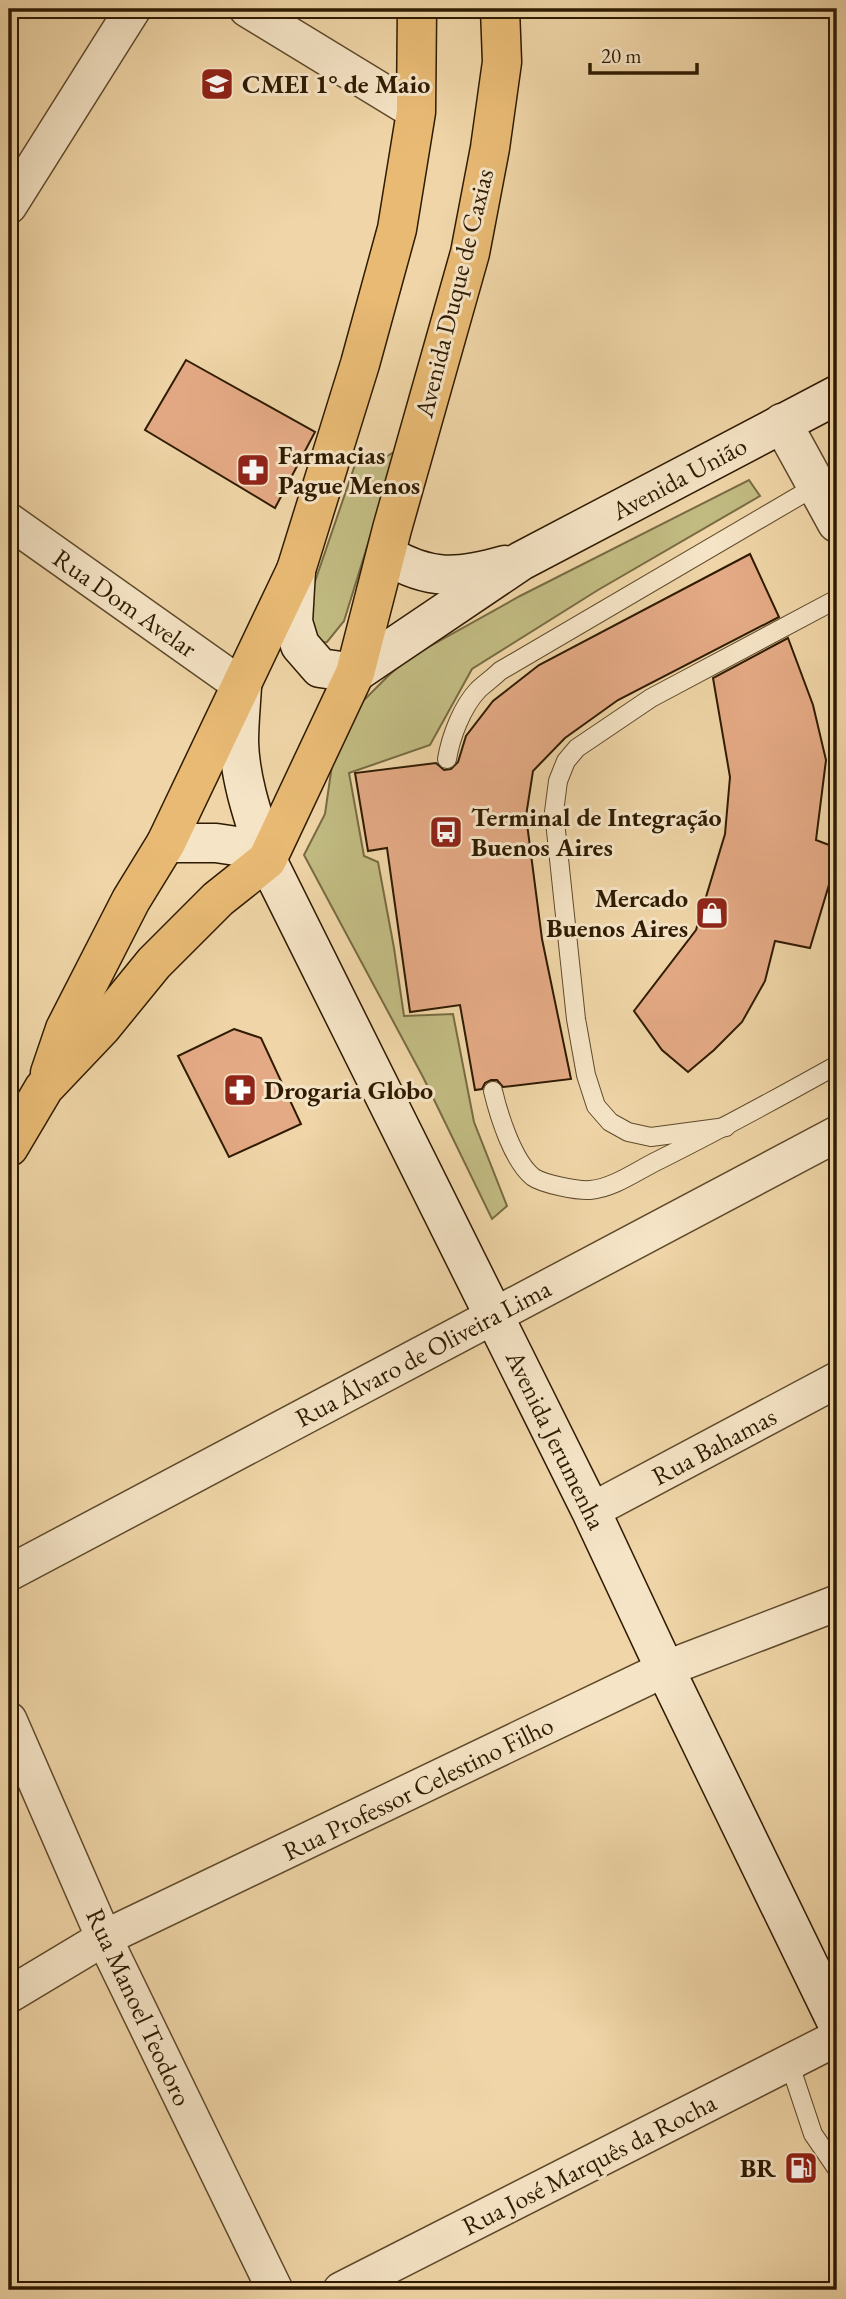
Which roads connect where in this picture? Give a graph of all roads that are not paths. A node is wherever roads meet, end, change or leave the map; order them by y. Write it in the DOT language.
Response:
graph roads {
  1 [pos="133,9"];
  2 [pos="247,9"];
  3 [pos="417,9"];
  4 [pos="500,9"];
  5 [pos="416,111"];
  6 [pos="9,206"];
  7 [pos="837,395"];
  8 [pos="782,423"];
  9 [pos="816,486"];
  10 [pos="9,521"];
  11 [pos="837,523"];
  12 [pos="387,555"];
  13 [pos="521,561"];
  14 [pos="296,570"];
  15 [pos="837,599"];
  16 [pos="355,673"];
  17 [pos="242,686"];
  18 [pos="447,759"];
  19 [pos="166,843"];
  20 [pos="267,860"];
  21 [pos="837,1065"];
  22 [pos="44,1088"];
  23 [pos="493,1091"];
  24 [pos="726,1126"];
  25 [pos="837,1134"];
  26 [pos="9,1147"];
  27 [pos="495,1314"];
  28 [pos="837,1380"];
  29 [pos="591,1511"];
  30 [pos="9,1573"];
  31 [pos="837,1603"];
  32 [pos="665,1669"];
  33 [pos="9,1720"];
  34 [pos="104,1938"];
  35 [pos="9,1995"];
  36 [pos="837,2023"];
  37 [pos="837,2038"];
  38 [pos="789,2062"];
  39 [pos="837,2169"];
  40 [pos="275,2290"];
  41 [pos="341,2290"];
  1 -- 6 [label="street"];
  2 -- 5 [label="street"];
  3 -- 5 [label="main road"];
  4 -- 12 [label="main road, Avenida Duque de Caxias"];
  5 -- 14 [label="main road"];
  7 -- 8 [label="main road, Avenida União"];
  8 -- 9 [label="main road"];
  8 -- 13 [label="main road, Avenida União"];
  9 -- 11 [label="main road"];
  9 -- 18 [label="lane"];
  10 -- 17 [label="street, Rua Dom Avelar"];
  12 -- 13 [label="main road, Avenida União"];
  12 -- 16 [label="main road, Avenida Duque de Caxias"];
  13 -- 16 [label="main road, Avenida União"];
  14 -- 16 [label="main road"];
  14 -- 17 [label="main road"];
  15 -- 24 [label="lane"];
  16 -- 20 [label="main road, Avenida Duque de Caxias"];
  17 -- 19 [label="main road, Avenida Duque de Caxias"];
  17 -- 20 [label="main road, Avenida Jerumenha"];
  19 -- 20 [label="main road"];
  19 -- 22 [label="main road, Avenida Duque de Caxias"];
  20 -- 22 [label="main road, Avenida Duque de Caxias"];
  20 -- 27 [label="main road, Avenida Jerumenha"];
  21 -- 24 [label="lane"];
  22 -- 26 [label="main road, Avenida Duque de Caxias"];
  23 -- 24 [label="lane"];
  25 -- 27 [label="street, Rua Álvaro de Oliveira Lima"];
  27 -- 29 [label="main road, Avenida Jerumenha"];
  27 -- 30 [label="street, Rua Álvaro de Oliveira Lima"];
  28 -- 29 [label="street, Rua Bahamas"];
  29 -- 32 [label="main road, Avenida Jerumenha"];
  31 -- 32 [label="street, Rua Professor Celestino Filho"];
  32 -- 34 [label="street, Rua Professor Celestino Filho"];
  32 -- 36 [label="main road, Avenida Jerumenha"];
  33 -- 34 [label="street, Rua Manoel Teodoro"];
  34 -- 35 [label="street, Rua Professor Celestino Filho"];
  34 -- 40 [label="street, Rua Manoel Teodoro"];
  37 -- 38 [label="street, Rua José Marquês da Rocha"];
  38 -- 39 [label="lane"];
  38 -- 41 [label="street, Rua José Marquês da Rocha"];
}
